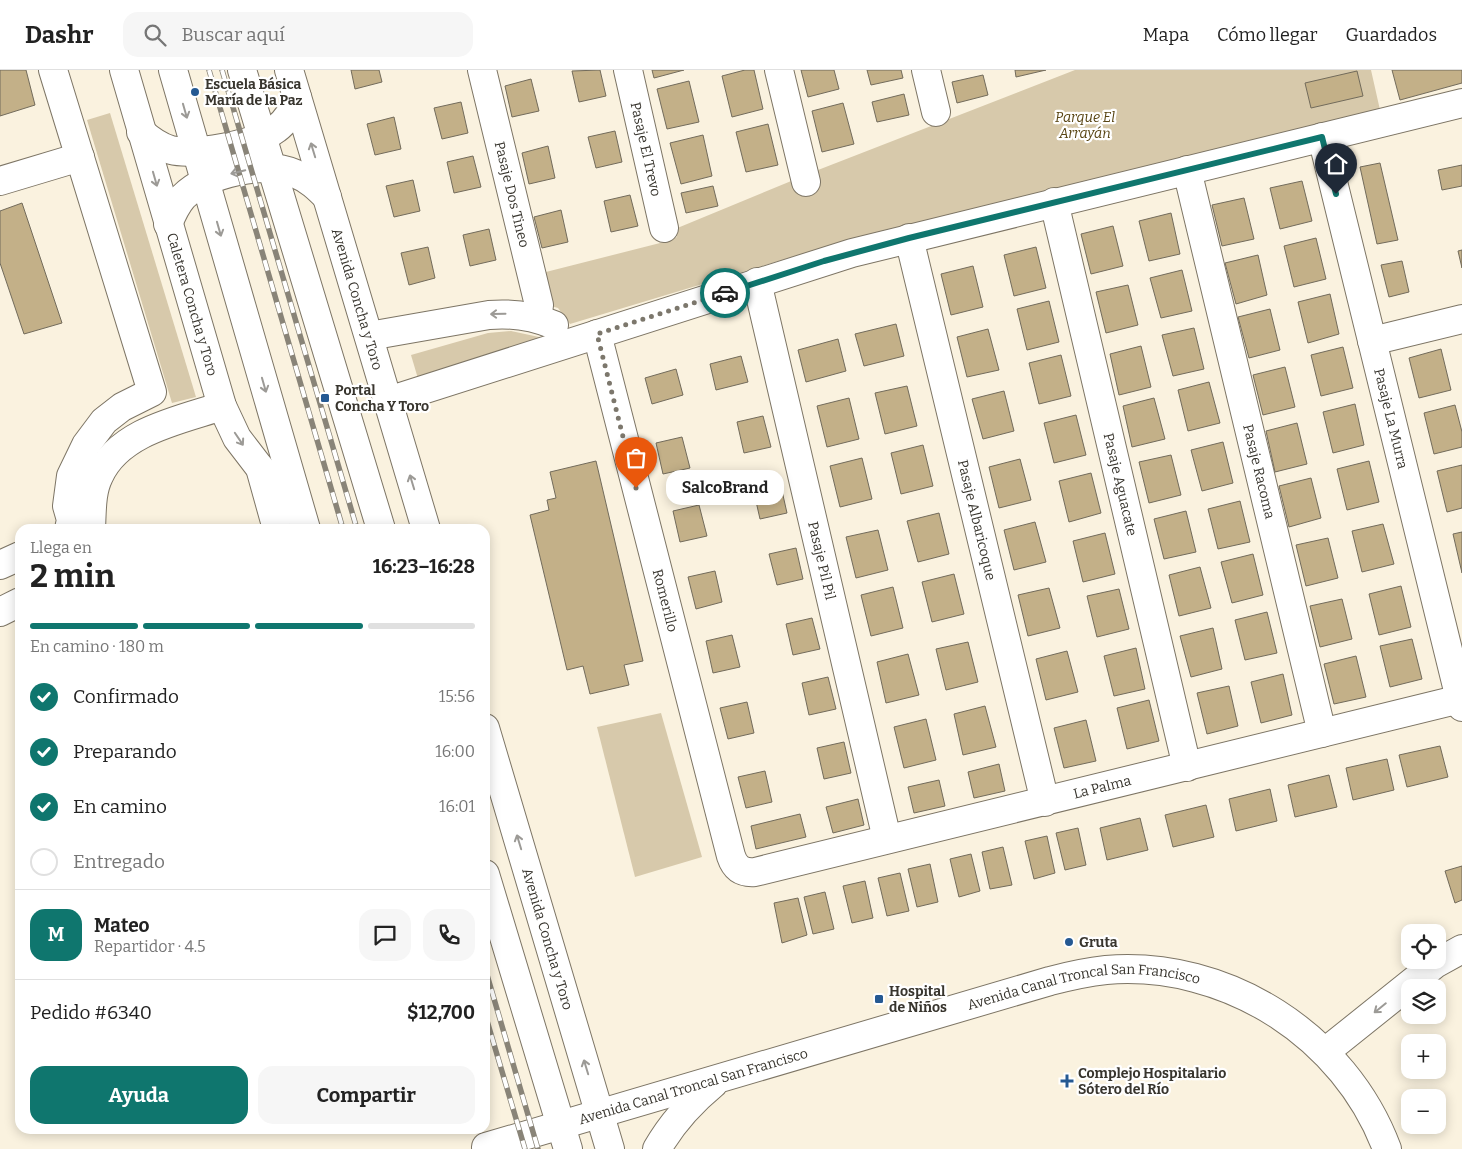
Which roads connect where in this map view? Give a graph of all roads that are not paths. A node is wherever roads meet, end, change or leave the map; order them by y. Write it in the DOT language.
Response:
graph roads {
  1 [pos="53,70"];
  2 [pos="124,70"];
  3 [pos="173,70"];
  4 [pos="242,70"];
  5 [pos="289,70"];
  6 [pos="482,70"];
  7 [pos="628,70"];
  8 [pos="779,70"];
  9 [pos="926,70"];
  10 [pos="297,97"];
  11 [pos="1462,104"];
  12 [pos="936,112"];
  13 [pos="141,132"];
  14 [pos="262,137"];
  15 [pos="1322,137"];
  16 [pos="196,152"];
  17 [pos="80,157"];
  18 [pos="271,168"];
  19 [pos="1187,170"];
  20 [pos="0,181"];
  21 [pos="205,182"];
  22 [pos="806,182"];
  23 [pos="327,197"];
  24 [pos="1054,202"];
  25 [pos="168,224"];
  26 [pos="664,228"];
  27 [pos="909,238"];
  28 [pos="757,282"];
  29 [pos="537,318"];
  30 [pos="1462,320"];
  31 [pos="597,334"];
  32 [pos="369,336"];
  33 [pos="1372,341"];
  34 [pos="388,401"];
  35 [pos="222,406"];
  36 [pos="260,468"];
  37 [pos="70,524"];
  38 [pos="91,524"];
  39 [pos="277,524"];
  40 [pos="304,524"];
  41 [pos="305,524"];
  42 [pos="379,524"];
  43 [pos="425,524"];
  44 [pos="15,604"];
  45 [pos="0,612"];
  46 [pos="1461,703"];
  47 [pos="1320,725"];
  48 [pos="490,745"];
  49 [pos="1187,767"];
  50 [pos="1045,802"];
  51 [pos="887,839"];
  52 [pos="736,867"];
  53 [pos="490,891"];
  54 [pos="1462,949"];
  55 [pos="1325,1052"];
  56 [pos="718,1080"];
  57 [pos="600,1114"];
  58 [pos="564,1137"];
  59 [pos="485,1142"];
  60 [pos="610,1149"];
  61 [pos="657,1149"];
  62 [pos="1387,1149"];
  1 -- 17 [label="street"];
  2 -- 13 [label="street, Caletera Concha y Toro"];
  3 -- 16 [label="street, one-way"];
  4 -- 14 [label="street"];
  5 -- 10 [label="street, Avenida Concha y Toro"];
  6 -- 29 [label="street, Pasaje Dos Tineo"];
  7 -- 26 [label="street, Pasaje El Trevo"];
  8 -- 22 [label="street"];
  9 -- 12 [label="street"];
  10 -- 14 [label="street"];
  23 -- 10 [label="street, Avenida Concha y Toro, one-way"];
  11 -- 15 [label="street"];
  13 -- 16 [label="street"];
  13 -- 25 [label="street, Caletera Concha y Toro, one-way"];
  14 -- 16 [label="street"];
  14 -- 18 [label="street"];
  15 -- 19 [label="street"];
  15 -- 33 [label="street, Pasaje La Murra"];
  16 -- 21 [label="street"];
  17 -- 20 [label="street"];
  17 -- 37 [label="street"];
  18 -- 21 [label="street, one-way"];
  18 -- 23 [label="street"];
  18 -- 42 [label="street"];
  19 -- 24 [label="street"];
  19 -- 47 [label="street, Pasaje Racoma"];
  21 -- 25 [label="street"];
  21 -- 41 [label="street, one-way"];
  23 -- 32 [label="street, Avenida Concha y Toro"];
  24 -- 27 [label="street"];
  24 -- 49 [label="street, Pasaje Aguacate"];
  25 -- 35 [label="street, Caletera Concha y Toro"];
  27 -- 28 [label="street"];
  27 -- 50 [label="street, Pasaje Albaricoque"];
  28 -- 31 [label="street"];
  28 -- 51 [label="street, Pasaje Pil Pil"];
  29 -- 31 [label="street"];
  29 -- 32 [label="street, one-way"];
  30 -- 33 [label="street"];
  31 -- 34 [label="street"];
  31 -- 52 [label="street, Romerillo"];
  32 -- 34 [label="street, Avenida Concha y Toro"];
  33 -- 46 [label="street, Pasaje La Murra"];
  43 -- 34 [label="street, Avenida Concha y Toro, one-way"];
  35 -- 36 [label="street, Caletera Concha y Toro, one-way"];
  35 -- 38 [label="street"];
  36 -- 39 [label="street, Caletera Concha y Toro"];
  36 -- 40 [label="street"];
  44 -- 45 [label="street"];
  46 -- 47 [label="street, La Palma"];
  47 -- 49 [label="street, La Palma"];
  57 -- 48 [label="street, Avenida Concha y Toro, one-way"];
  49 -- 50 [label="street, La Palma"];
  50 -- 51 [label="street, La Palma"];
  51 -- 52 [label="street, La Palma"];
  53 -- 58 [label="street"];
  54 -- 55 [label="street, one-way"];
  55 -- 56 [label="street, Avenida Canal Troncal San Francisco"];
  55 -- 62 [label="street, Avenida Canal Troncal San Francisco"];
  56 -- 57 [label="street, Avenida Canal Troncal San Francisco"];
  56 -- 61 [label="street"];
  57 -- 58 [label="street, Avenida Canal Troncal San Francisco"];
  57 -- 60 [label="street, Avenida Concha y Toro"];
  58 -- 59 [label="street, Avenida Canal Troncal San Francisco"];
}
